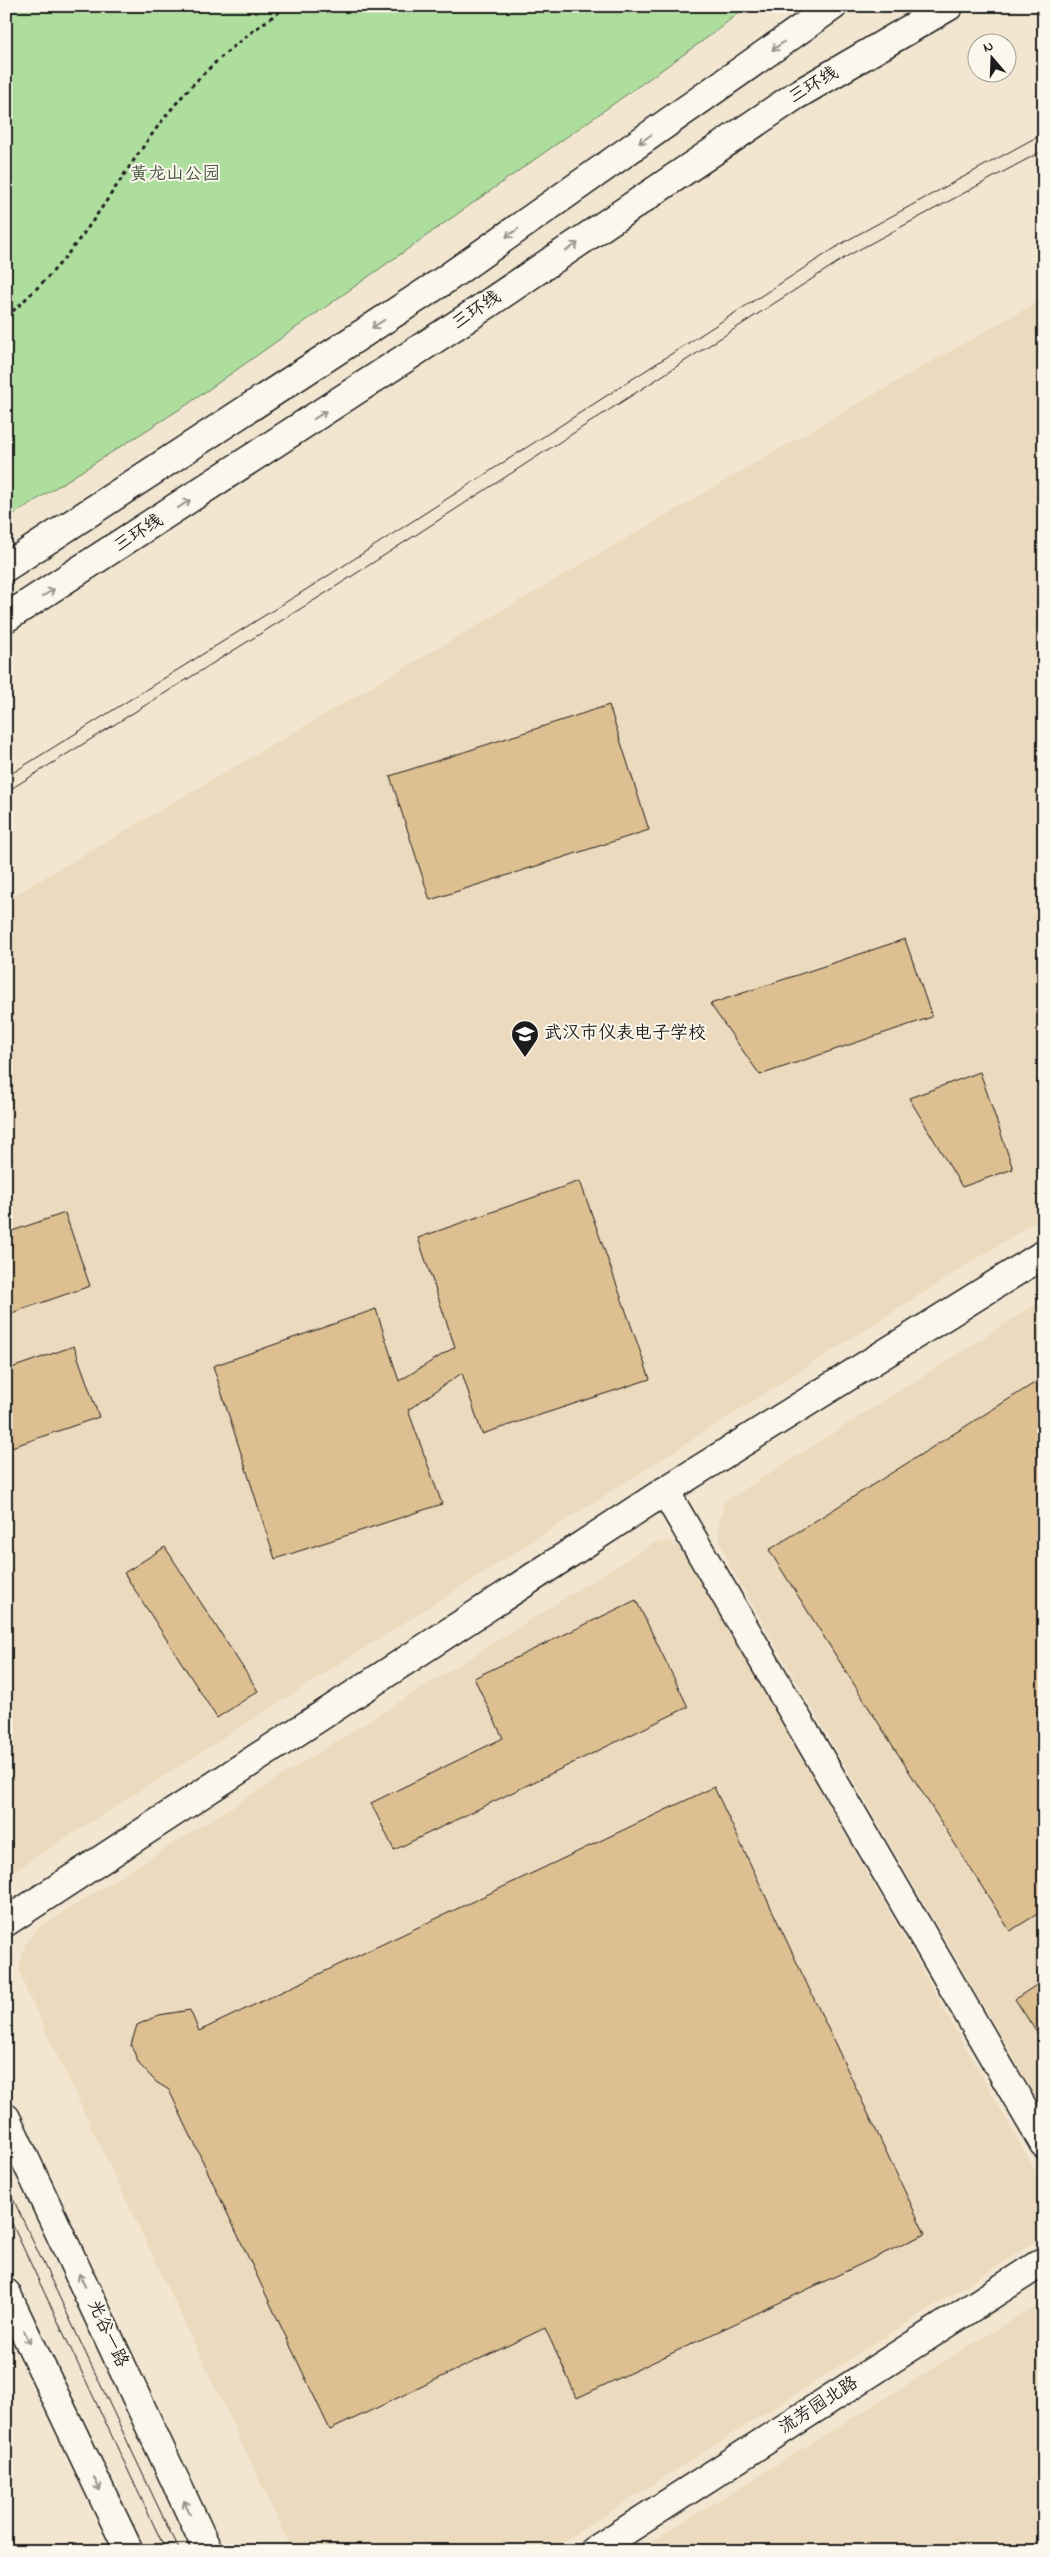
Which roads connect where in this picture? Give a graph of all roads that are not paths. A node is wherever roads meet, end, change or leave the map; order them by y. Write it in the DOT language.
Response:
graph roads {
  1 [pos="923,6"];
  2 [pos="949,6"];
  3 [pos="829,10"];
  4 [pos="795,96"];
  5 [pos="6,567"];
  6 [pos="6,618"];
  7 [pos="1044,1254"];
  8 [pos="665,1490"];
  9 [pos="6,1922"];
  10 [pos="6,2118"];
  11 [pos="1044,2144"];
  12 [pos="1044,2261"];
  13 [pos="6,2293"];
  14 [pos="129,2551"];
  15 [pos="208,2551"];
  16 [pos="594,2551"];
  1 -- 4 [label="main road"];
  2 -- 4 [label="main road, 三环线"];
  3 -- 5 [label="main road, one-way"];
  6 -- 4 [label="main road, 三环线, one-way"];
  7 -- 8 [label="main road"];
  8 -- 9 [label="main road"];
  8 -- 11 [label="main road"];
  15 -- 10 [label="main road, 光谷一路, one-way"];
  12 -- 16 [label="main road, 流芳园北路"];
  13 -- 14 [label="main road, one-way"];
}
